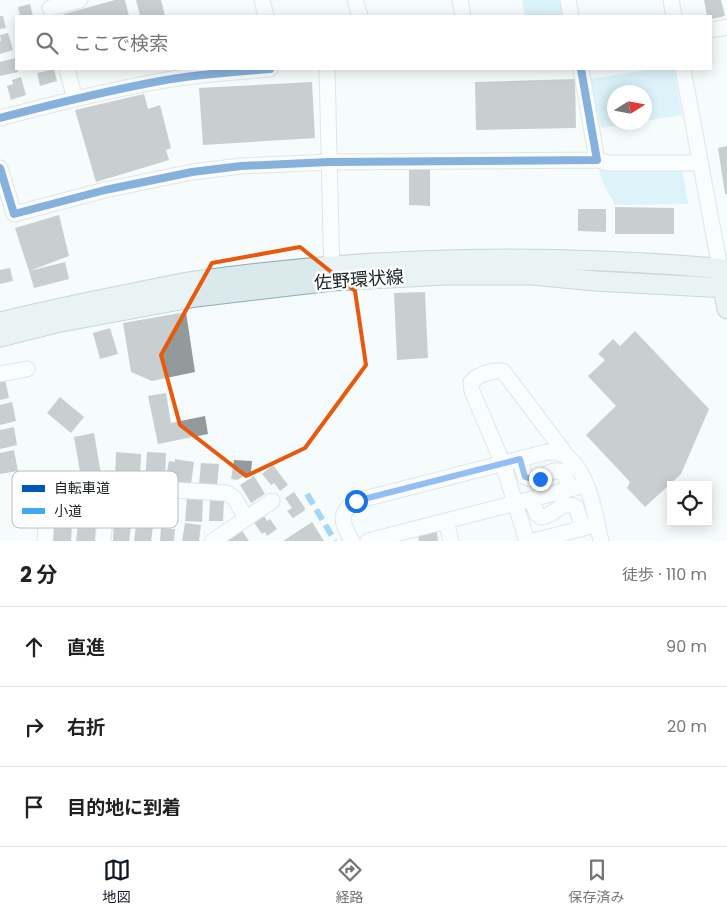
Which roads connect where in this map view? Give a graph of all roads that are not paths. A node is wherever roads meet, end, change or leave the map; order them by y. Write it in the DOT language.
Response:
graph roads {
  1 [pos="80,0"];
  2 [pos="262,0"];
  3 [pos="355,0"];
  4 [pos="460,0"];
  5 [pos="568,0"];
  6 [pos="671,0"];
  7 [pos="50,8"];
  8 [pos="266,15"];
  9 [pos="360,15"];
  10 [pos="463,15"];
  11 [pos="572,15"];
  12 [pos="674,15"];
  13 [pos="727,27"];
  14 [pos="712,30"];
  15 [pos="67,70"];
  16 [pos="256,70"];
  17 [pos="327,70"];
  18 [pos="581,70"];
  19 [pos="683,70"];
  20 [pos="75,99"];
  21 [pos="0,118"];
  22 [pos="597,160"];
  23 [pos="328,162"];
  24 [pos="700,163"];
  25 [pos="0,168"];
  26 [pos="723,269"];
  27 [pos="332,274"];
  28 [pos="725,288"];
  29 [pos="727,309"];
  30 [pos="0,322"];
  31 [pos="0,338"];
  32 [pos="27,369"];
  33 [pos="0,374"];
  34 [pos="520,459"];
  35 [pos="569,459"];
  36 [pos="504,464"];
  37 [pos="586,485"];
  38 [pos="570,489"];
  39 [pos="178,490"];
  40 [pos="531,499"];
  41 [pos="272,501"];
  42 [pos="516,503"];
  43 [pos="248,516"];
  44 [pos="446,521"];
  45 [pos="104,528"];
  46 [pos="581,531"];
  47 [pos="103,541"];
  48 [pos="213,541"];
  49 [pos="352,541"];
  50 [pos="368,541"];
  51 [pos="451,541"];
  52 [pos="527,541"];
  53 [pos="534,541"];
  54 [pos="601,541"];
  1 -- 7 [label="street"];
  2 -- 8 [label="street"];
  3 -- 9 [label="street"];
  4 -- 10 [label="street"];
  5 -- 11 [label="street"];
  6 -- 12 [label="street"];
  13 -- 14 [label="street"];
  15 -- 20 [label="street"];
  16 -- 20 [label="street"];
  17 -- 23 [label="street"];
  18 -- 22 [label="street"];
  19 -- 24 [label="street"];
  20 -- 21 [label="street"];
  22 -- 23 [label="street"];
  22 -- 24 [label="street"];
  23 -- 25 [label="street"];
  23 -- 27 [label="street"];
  24 -- 26 [label="street"];
  26 -- 27 [label="main road, 佐野環状線"];
  26 -- 28 [label="main road"];
  27 -- 28 [label="main road, 佐野環状線"];
  27 -- 30 [label="main road, 佐野環状線"];
  27 -- 31 [label="main road, 佐野環状線"];
  28 -- 29 [label="main road"];
  32 -- 33 [label="street"];
  34 -- 35 [label="street"];
  34 -- 36 [label="street"];
  34 -- 38 [label="street"];
  35 -- 36 [label="street"];
  35 -- 37 [label="street"];
  36 -- 42 [label="street"];
  36 -- 49 [label="street"];
  37 -- 38 [label="street"];
  37 -- 46 [label="street"];
  38 -- 40 [label="street"];
  39 -- 43 [label="street"];
  40 -- 42 [label="street"];
  40 -- 46 [label="street"];
  41 -- 43 [label="street"];
  42 -- 44 [label="street"];
  42 -- 52 [label="street"];
  43 -- 48 [label="street"];
  44 -- 50 [label="street"];
  44 -- 51 [label="street"];
  45 -- 47 [label="street"];
  46 -- 53 [label="street"];
  46 -- 54 [label="street"];
}
